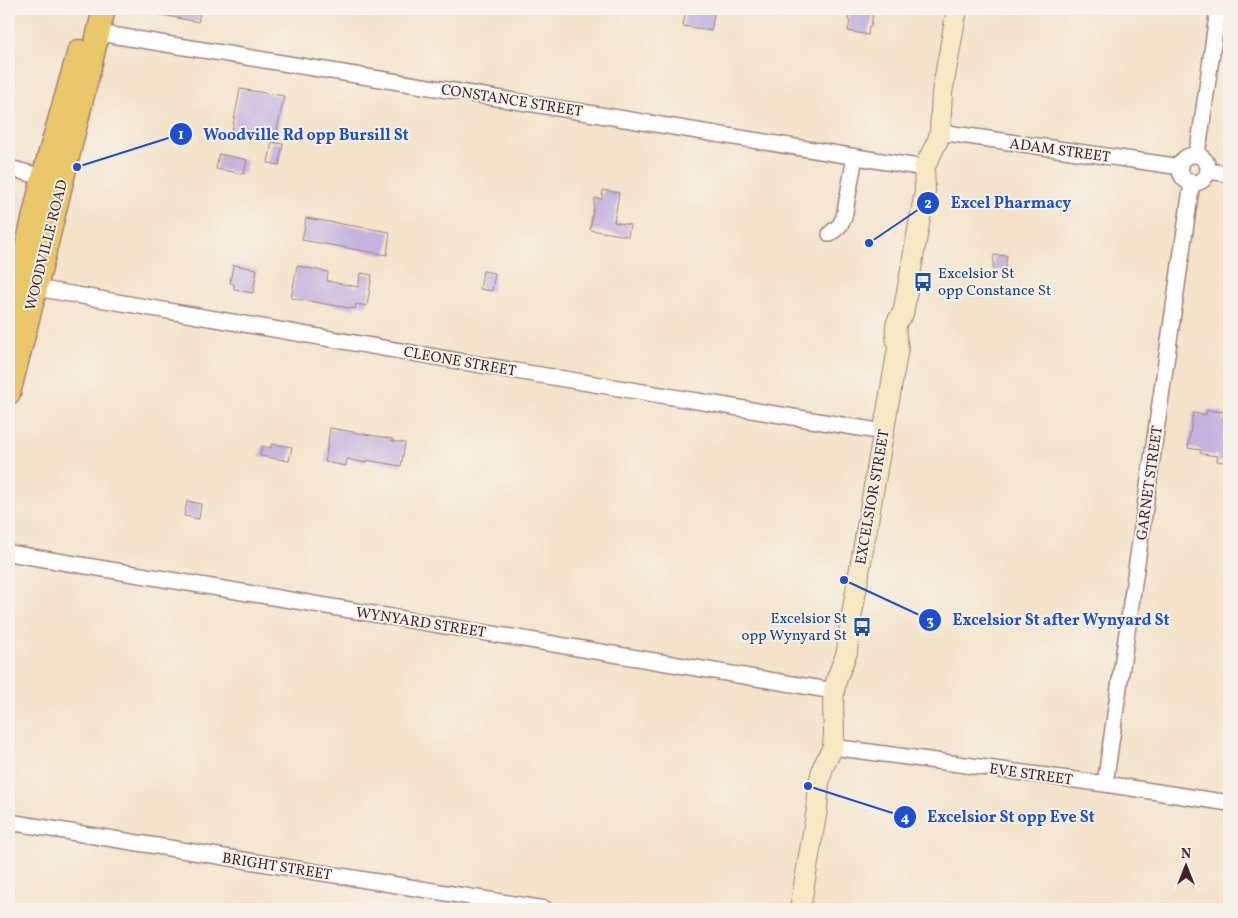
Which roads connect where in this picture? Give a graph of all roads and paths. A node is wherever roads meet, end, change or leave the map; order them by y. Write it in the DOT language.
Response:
graph roads {
  1 [pos="89,9"];
  2 [pos="104,9"];
  3 [pos="957,9"];
  4 [pos="1218,9"];
  5 [pos="99,32"];
  6 [pos="940,132"];
  7 [pos="1196,155"];
  8 [pos="855,157"];
  9 [pos="1181,167"];
  10 [pos="9,168"];
  11 [pos="924,168"];
  12 [pos="1208,171"];
  13 [pos="1229,174"];
  14 [pos="43,176"];
  15 [pos="1192,182"];
  16 [pos="830,234"];
  17 [pos="36,288"];
  18 [pos="9,321"];
  19 [pos="9,393"];
  20 [pos="884,432"];
  21 [pos="9,553"];
  22 [pos="834,691"];
  23 [pos="833,747"];
  24 [pos="1105,784"];
  25 [pos="1229,803"];
  26 [pos="9,822"];
  27 [pos="546,909"];
  28 [pos="800,909"];
  1 -- 14 [label="main road, WOODVILLE ROAD"];
  2 -- 5 [label="main road, WOODVILLE ROAD"];
  3 -- 6 [label="street, EXCELSIOR STREET"];
  4 -- 7 [label="street"];
  5 -- 8 [label="street, CONSTANCE STREET"];
  5 -- 17 [label="main road, WOODVILLE ROAD"];
  6 -- 9 [label="street, ADAM STREET"];
  6 -- 11 [label="street, EXCELSIOR STREET"];
  7 -- 9 [label="street"];
  7 -- 12 [label="street"];
  8 -- 11 [label="street, CONSTANCE STREET"];
  8 -- 16 [label="street"];
  9 -- 15 [label="street"];
  10 -- 14 [label="street"];
  11 -- 20 [label="street, EXCELSIOR STREET"];
  12 -- 13 [label="street"];
  12 -- 15 [label="street"];
  14 -- 18 [label="main road, WOODVILLE ROAD"];
  15 -- 24 [label="street, GARNET STREET"];
  17 -- 19 [label="main road, WOODVILLE ROAD"];
  17 -- 20 [label="street, CLEONE STREET"];
  20 -- 22 [label="street, EXCELSIOR STREET"];
  21 -- 22 [label="street, WYNYARD STREET"];
  22 -- 23 [label="street, EXCELSIOR STREET"];
  23 -- 24 [label="street, EVE STREET"];
  23 -- 28 [label="street, EXCELSIOR STREET"];
  24 -- 25 [label="street, EVE STREET"];
  26 -- 27 [label="street, BRIGHT STREET"];
}
